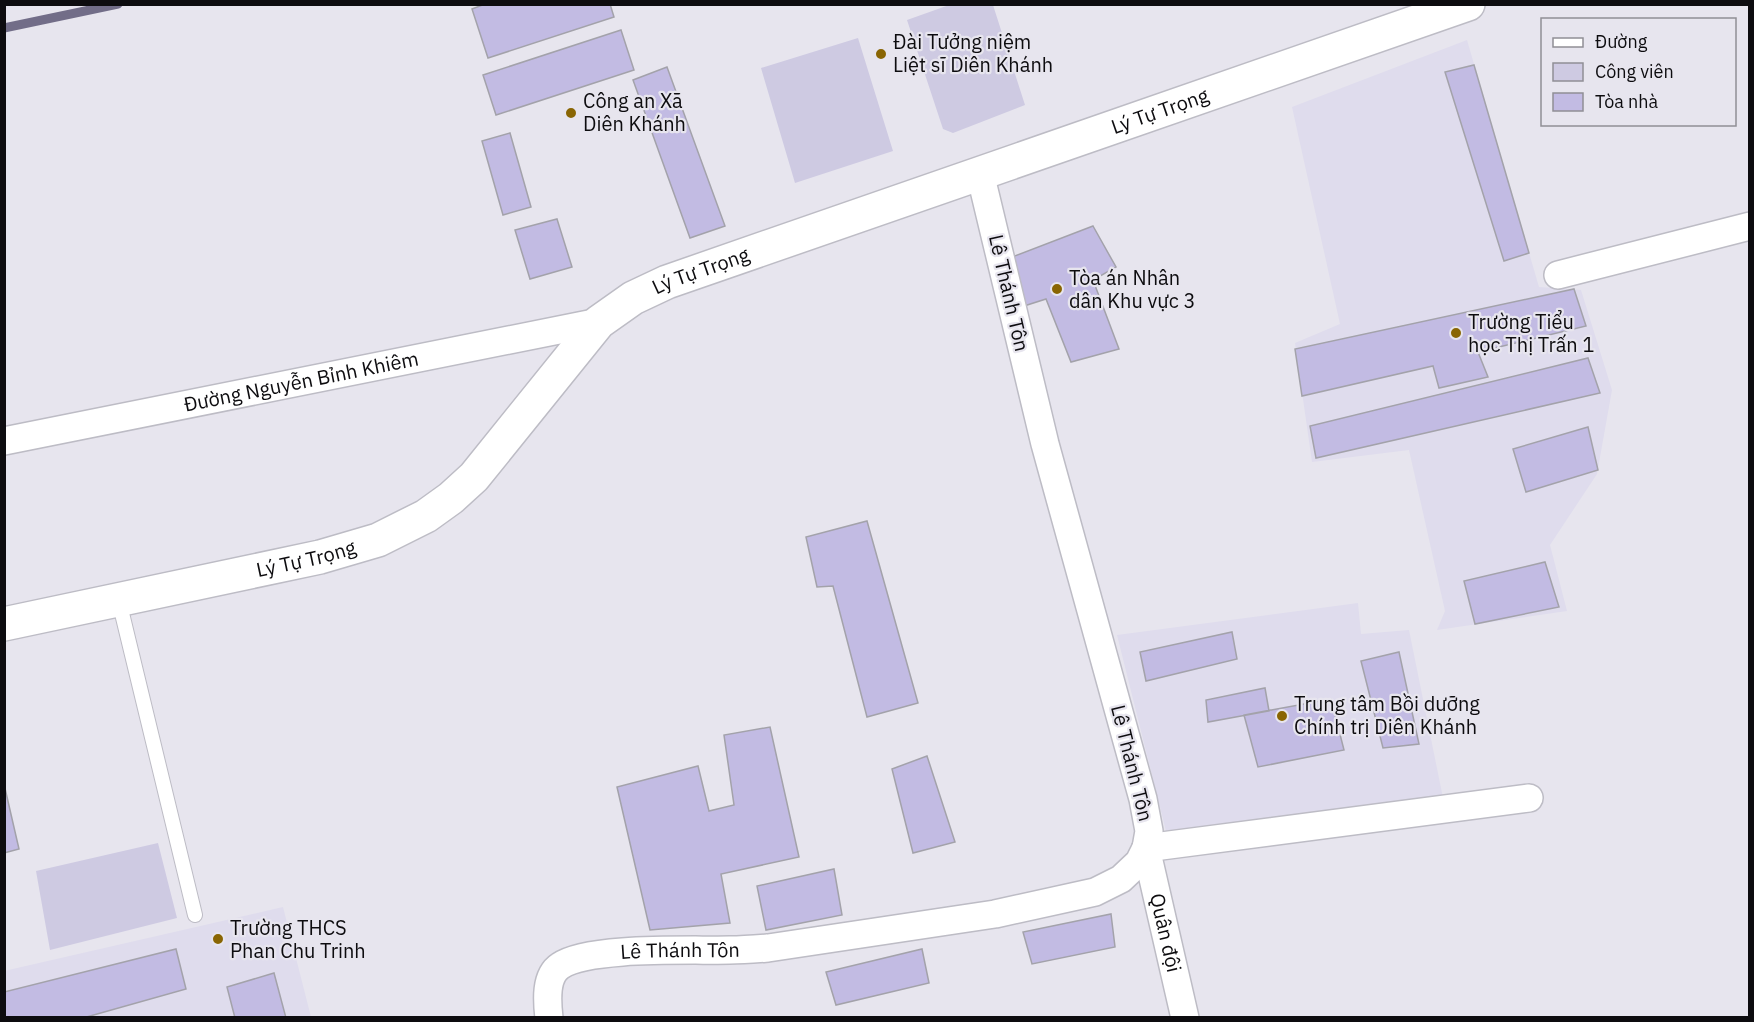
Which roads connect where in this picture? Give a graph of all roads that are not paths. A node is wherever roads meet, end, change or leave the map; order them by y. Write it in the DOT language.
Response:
graph roads {
  1 [pos="1468,4"];
  2 [pos="980,173"];
  3 [pos="1749,226"];
  4 [pos="1558,274"];
  5 [pos="599,322"];
  6 [pos="4,441"];
  7 [pos="119,601"];
  8 [pos="4,624"];
  9 [pos="1529,798"];
  10 [pos="1146,848"];
  11 [pos="195,915"];
  12 [pos="549,1017"];
  13 [pos="1185,1017"];
  1 -- 2 [label="street, Lý Tự Trọng"];
  2 -- 5 [label="street, Lý Tự Trọng"];
  2 -- 10 [label="street, Lê Thánh Tôn"];
  3 -- 4 [label="street"];
  5 -- 6 [label="street, Đường Nguyễn Bỉnh Khiêm"];
  5 -- 7 [label="street, Lý Tự Trọng"];
  7 -- 8 [label="street, Lý Tự Trọng"];
  7 -- 11 [label="lane"];
  9 -- 10 [label="street"];
  10 -- 12 [label="street, Lê Thánh Tôn"];
  10 -- 13 [label="street, Quân đội"];
}
